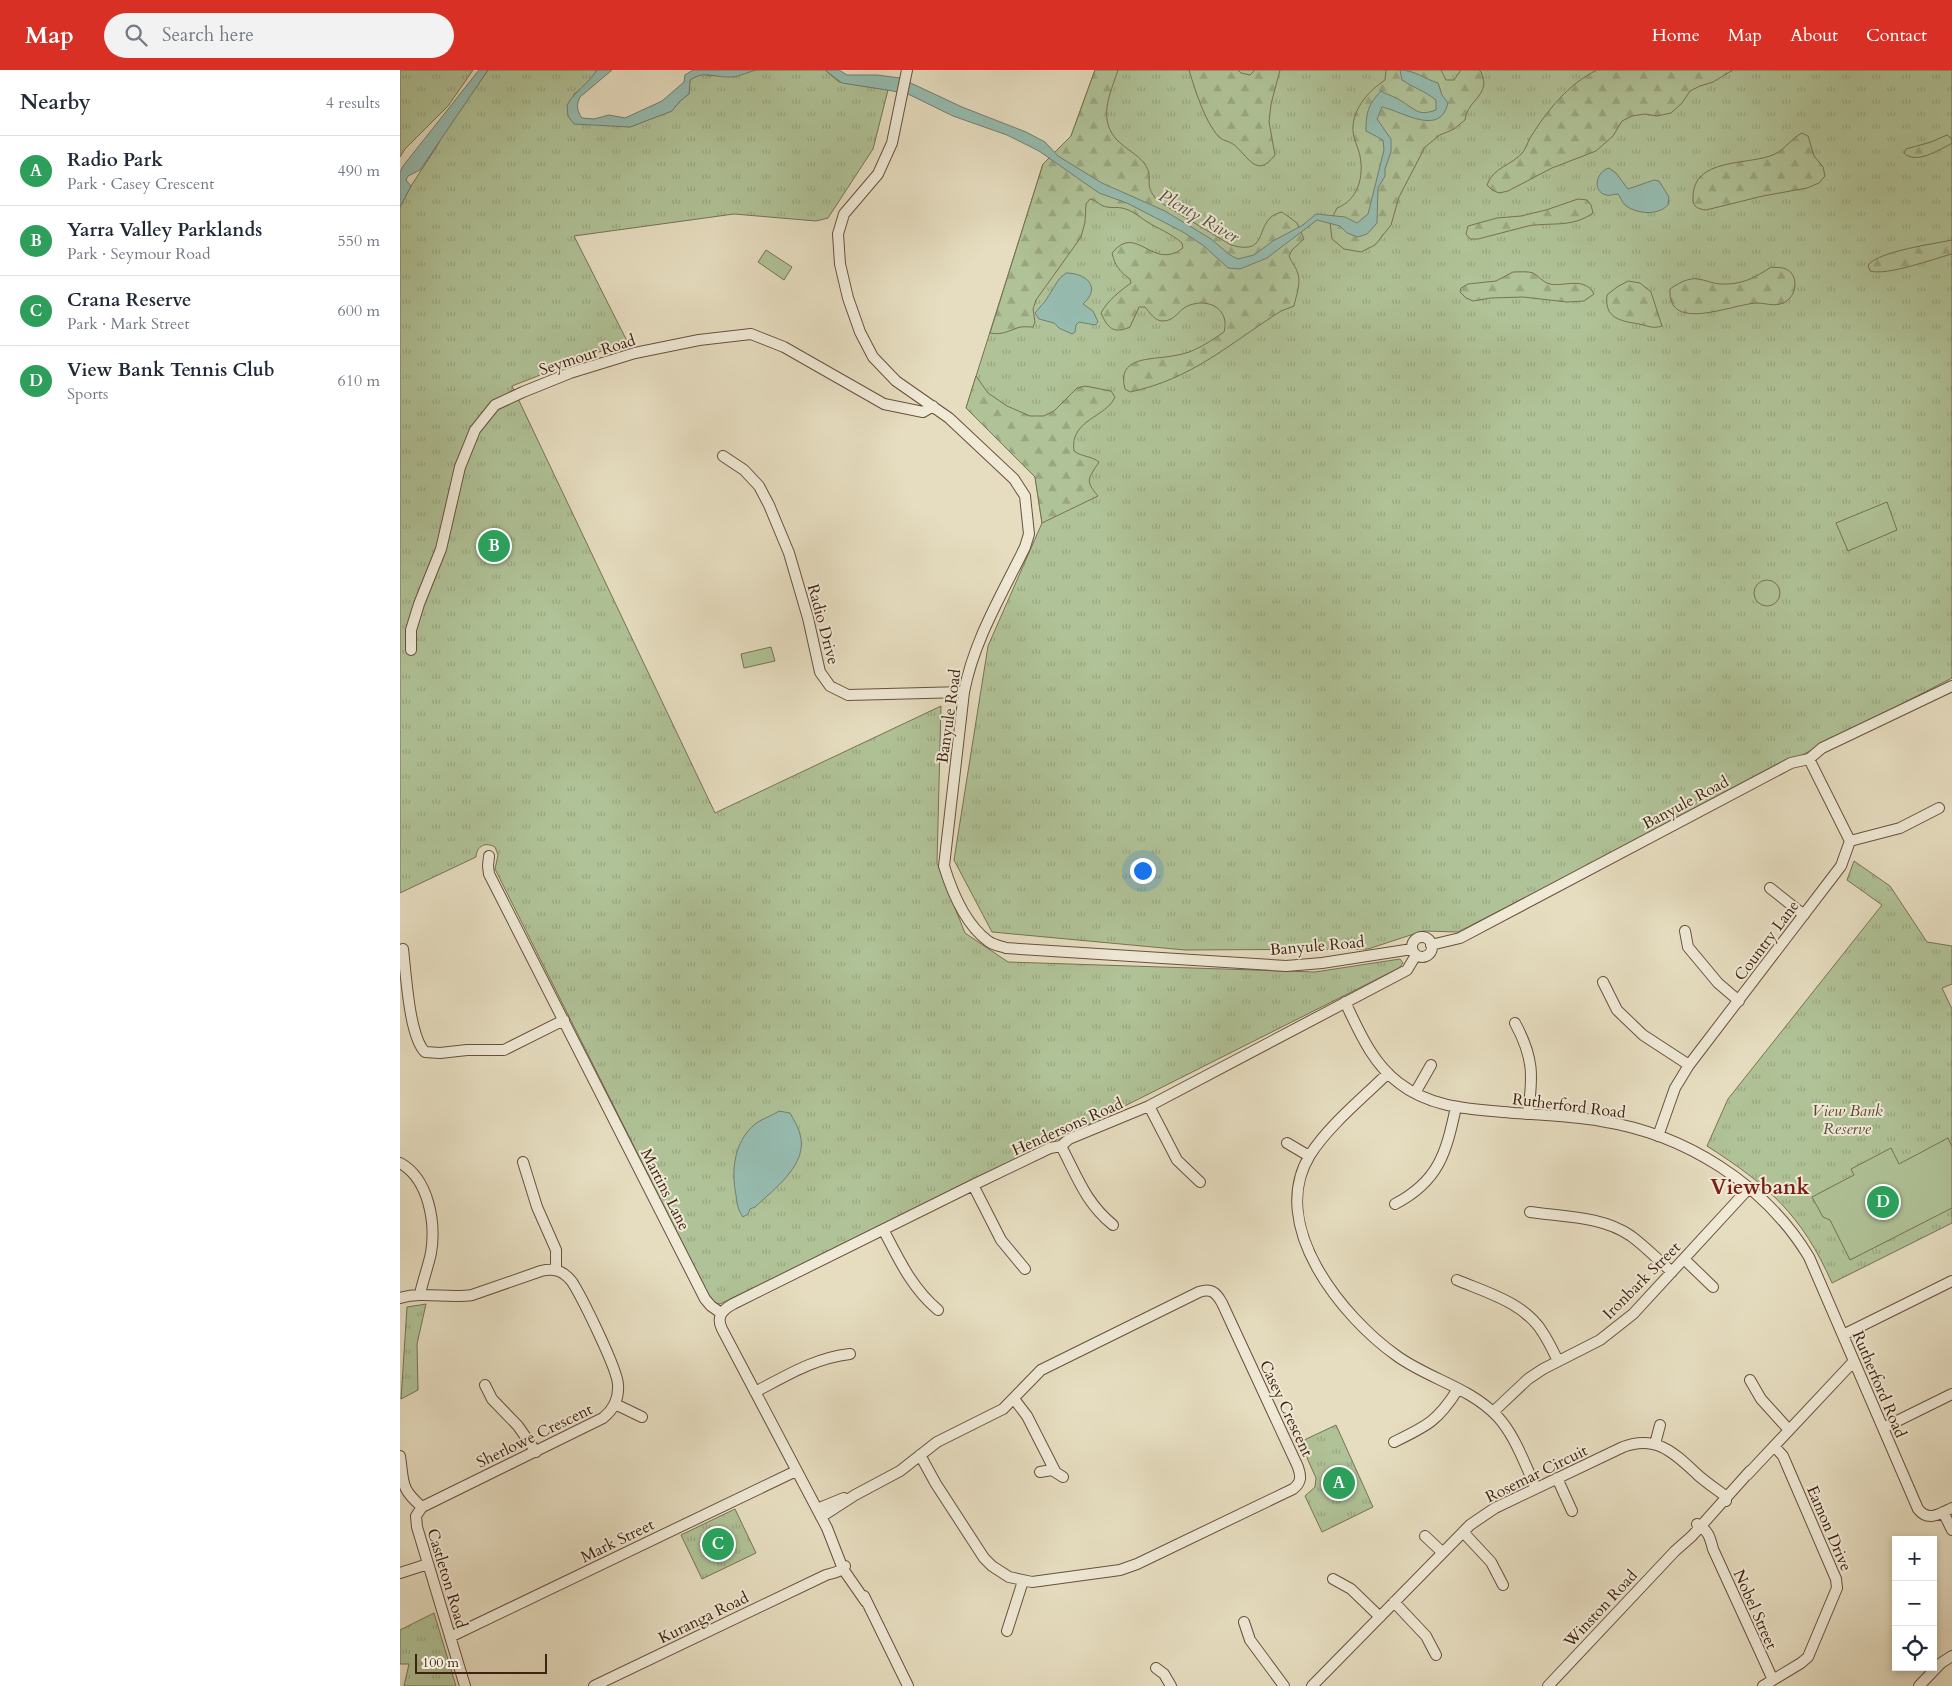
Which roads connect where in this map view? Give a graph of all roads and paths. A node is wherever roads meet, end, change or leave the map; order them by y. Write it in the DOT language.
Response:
graph roads {
  1 [pos="907,70"];
  2 [pos="933,406"];
  3 [pos="723,456"];
  4 [pos="411,650"];
  5 [pos="1952,686"];
  6 [pos="964,692"];
  7 [pos="1809,759"];
  8 [pos="1938,808"];
  9 [pos="1850,841"];
  10 [pos="489,856"];
  11 [pos="1770,888"];
  12 [pos="1804,915"];
  13 [pos="1685,931"];
  14 [pos="1431,945"];
  15 [pos="403,949"];
  16 [pos="1414,952"];
  17 [pos="1603,982"];
  18 [pos="1739,1001"];
  19 [pos="1345,1002"];
  20 [pos="564,1020"];
  21 [pos="1515,1023"];
  22 [pos="1431,1065"];
  23 [pos="1689,1065"];
  24 [pos="1388,1073"];
  25 [pos="1415,1093"];
  26 [pos="1149,1106"];
  27 [pos="1456,1107"];
  28 [pos="1528,1114"];
  29 [pos="1658,1136"];
  30 [pos="1288,1143"];
  31 [pos="1062,1146"];
  32 [pos="1309,1156"];
  33 [pos="523,1162"];
  34 [pos="400,1163"];
  35 [pos="1200,1182"];
  36 [pos="973,1185"];
  37 [pos="1749,1188"];
  38 [pos="1395,1204"];
  39 [pos="1530,1212"];
  40 [pos="1113,1225"];
  41 [pos="884,1231"];
  42 [pos="1684,1259"];
  43 [pos="1025,1269"];
  44 [pos="556,1270"];
  45 [pos="1672,1272"];
  46 [pos="1457,1280"];
  47 [pos="1952,1281"];
  48 [pos="1713,1287"];
  49 [pos="420,1294"];
  50 [pos="400,1298"];
  51 [pos="938,1310"];
  52 [pos="721,1313"];
  53 [pos="1843,1335"];
  54 [pos="850,1354"];
  55 [pos="1558,1361"];
  56 [pos="1854,1361"];
  57 [pos="1750,1380"];
  58 [pos="485,1385"];
  59 [pos="1458,1389"];
  60 [pos="755,1392"];
  61 [pos="1952,1394"];
  62 [pos="1014,1399"];
  63 [pos="615,1404"];
  64 [pos="1493,1412"];
  65 [pos="642,1417"];
  66 [pos="1660,1425"];
  67 [pos="1883,1428"];
  68 [pos="1789,1430"];
  69 [pos="1394,1442"];
  70 [pos="1655,1444"];
  71 [pos="1774,1446"];
  72 [pos="536,1452"];
  73 [pos="400,1456"];
  74 [pos="918,1457"];
  75 [pos="796,1471"];
  76 [pos="1040,1472"];
  77 [pos="1557,1478"];
  78 [pos="1536,1488"];
  79 [pos="1723,1498"];
  80 [pos="422,1506"];
  81 [pos="1572,1510"];
  82 [pos="1948,1510"];
  83 [pos="819,1513"];
  84 [pos="1699,1526"];
  85 [pos="1952,1530"];
  86 [pos="1463,1532"];
  87 [pos="1425,1536"];
  88 [pos="1442,1552"];
  89 [pos="428,1564"];
  90 [pos="843,1567"];
  91 [pos="400,1573"];
  92 [pos="1332,1579"];
  93 [pos="1023,1581"];
  94 [pos="1503,1585"];
  95 [pos="1394,1602"];
  96 [pos="1380,1616"];
  97 [pos="1244,1622"];
  98 [pos="1007,1631"];
  99 [pos="450,1637"];
  100 [pos="1436,1655"];
  101 [pos="1952,1656"];
  102 [pos="1156,1668"];
  103 [pos="1772,1680"];
  104 [pos="1317,1684"];
  105 [pos="465,1686"];
  106 [pos="594,1686"];
  107 [pos="908,1686"];
  108 [pos="1171,1686"];
  109 [pos="1284,1686"];
  110 [pos="1548,1686"];
  111 [pos="1763,1686"];
  112 [pos="1919,1686"];
  1 -- 2 [label="street, Banyule Road"];
  2 -- 4 [label="street, Seymour Road"];
  2 -- 6 [label="street, Banyule Road"];
  3 -- 6 [label="street, Radio Drive"];
  5 -- 7 [label="street, Banyule Road"];
  6 -- 16 [label="street, Banyule Road"];
  7 -- 9 [label="street"];
  7 -- 14 [label="street, Banyule Road"];
  8 -- 9 [label="street"];
  9 -- 12 [label="street, Country Lane"];
  10 -- 20 [label="street, Martins Lane"];
  11 -- 12 [label="street"];
  12 -- 18 [label="street, Country Lane"];
  13 -- 18 [label="street"];
  14 -- 16 [label="street"];
  14 -- 16 [label="street"];
  15 -- 20 [label="street"];
  16 -- 19 [label="street, Hendersons Road"];
  17 -- 23 [label="street"];
  18 -- 23 [label="street, Country Lane"];
  19 -- 24 [label="street, Rutherford Road"];
  19 -- 26 [label="street, Hendersons Road"];
  20 -- 52 [label="street, Martins Lane"];
  21 -- 28 [label="street"];
  22 -- 25 [label="street"];
  23 -- 29 [label="street, Country Lane"];
  24 -- 25 [label="street, Rutherford Road"];
  24 -- 32 [label="street"];
  25 -- 27 [label="street, Rutherford Road"];
  26 -- 31 [label="street, Hendersons Road"];
  26 -- 35 [label="street"];
  27 -- 28 [label="street, Rutherford Road"];
  27 -- 38 [label="street"];
  28 -- 29 [label="street, Rutherford Road"];
  29 -- 37 [label="street, Rutherford Road"];
  30 -- 32 [label="street"];
  31 -- 36 [label="street, Hendersons Road"];
  31 -- 40 [label="street"];
  32 -- 59 [label="street"];
  33 -- 44 [label="street"];
  34 -- 49 [label="street"];
  36 -- 41 [label="street, Hendersons Road"];
  36 -- 43 [label="street"];
  37 -- 42 [label="street, Ironbark Street"];
  37 -- 53 [label="street, Rutherford Road"];
  39 -- 45 [label="street"];
  41 -- 51 [label="street"];
  41 -- 52 [label="street, Hendersons Road"];
  42 -- 45 [label="street, Ironbark Street"];
  42 -- 48 [label="street"];
  44 -- 49 [label="street"];
  44 -- 63 [label="street, Sherlowe Crescent"];
  45 -- 55 [label="street, Ironbark Street"];
  46 -- 55 [label="street"];
  47 -- 53 [label="street"];
  49 -- 50 [label="street"];
  52 -- 60 [label="street"];
  53 -- 56 [label="street, Rutherford Road"];
  54 -- 60 [label="street"];
  55 -- 64 [label="street, Ironbark Street"];
  56 -- 67 [label="street, Rutherford Road"];
  56 -- 68 [label="street, Winston Road"];
  57 -- 68 [label="street"];
  58 -- 72 [label="street"];
  59 -- 64 [label="street"];
  59 -- 69 [label="street"];
  60 -- 75 [label="street"];
  61 -- 67 [label="street"];
  62 -- 74 [label="street, Casey Crescent"];
  62 -- 76 [label="street"];
  62 -- 93 [label="street, Casey Crescent"];
  63 -- 65 [label="street"];
  63 -- 72 [label="street, Sherlowe Crescent"];
  64 -- 78 [label="street"];
  66 -- 70 [label="street"];
  67 -- 82 [label="street, Rutherford Road"];
  68 -- 71 [label="street, Winston Road"];
  70 -- 77 [label="street, Rosemar Circuit"];
  70 -- 79 [label="street, Rosemar Circuit"];
  71 -- 79 [label="street, Winston Road"];
  71 -- 103 [label="street, Eamon Drive"];
  72 -- 80 [label="street, Sherlowe Crescent"];
  73 -- 80 [label="street, Castleton Road"];
  74 -- 83 [label="street, Casey Crescent"];
  74 -- 93 [label="street, Casey Crescent"];
  75 -- 83 [label="street"];
  75 -- 99 [label="street, Mark Street"];
  77 -- 78 [label="street, Rosemar Circuit"];
  77 -- 81 [label="street"];
  78 -- 86 [label="street, Rosemar Circuit"];
  79 -- 84 [label="street, Winston Road"];
  80 -- 89 [label="street, Castleton Road"];
  82 -- 85 [label="street"];
  83 -- 90 [label="street"];
  84 -- 103 [label="street, Nobel Street"];
  84 -- 110 [label="street, Winston Road"];
  86 -- 88 [label="street, Rosemar Circuit"];
  86 -- 94 [label="street"];
  87 -- 88 [label="street"];
  88 -- 95 [label="street, Rosemar Circuit"];
  89 -- 91 [label="street"];
  89 -- 99 [label="street, Castleton Road"];
  90 -- 106 [label="street, Kuranga Road"];
  90 -- 107 [label="street"];
  92 -- 96 [label="street"];
  93 -- 98 [label="street"];
  95 -- 96 [label="street, Rosemar Circuit"];
  95 -- 100 [label="street"];
  96 -- 104 [label="street, Rosemar Circuit"];
  97 -- 109 [label="street"];
  99 -- 105 [label="street, Castleton Road"];
  101 -- 112 [label="street"];
  102 -- 108 [label="street"];
  103 -- 111 [label="street, Eamon Drive"];
}
